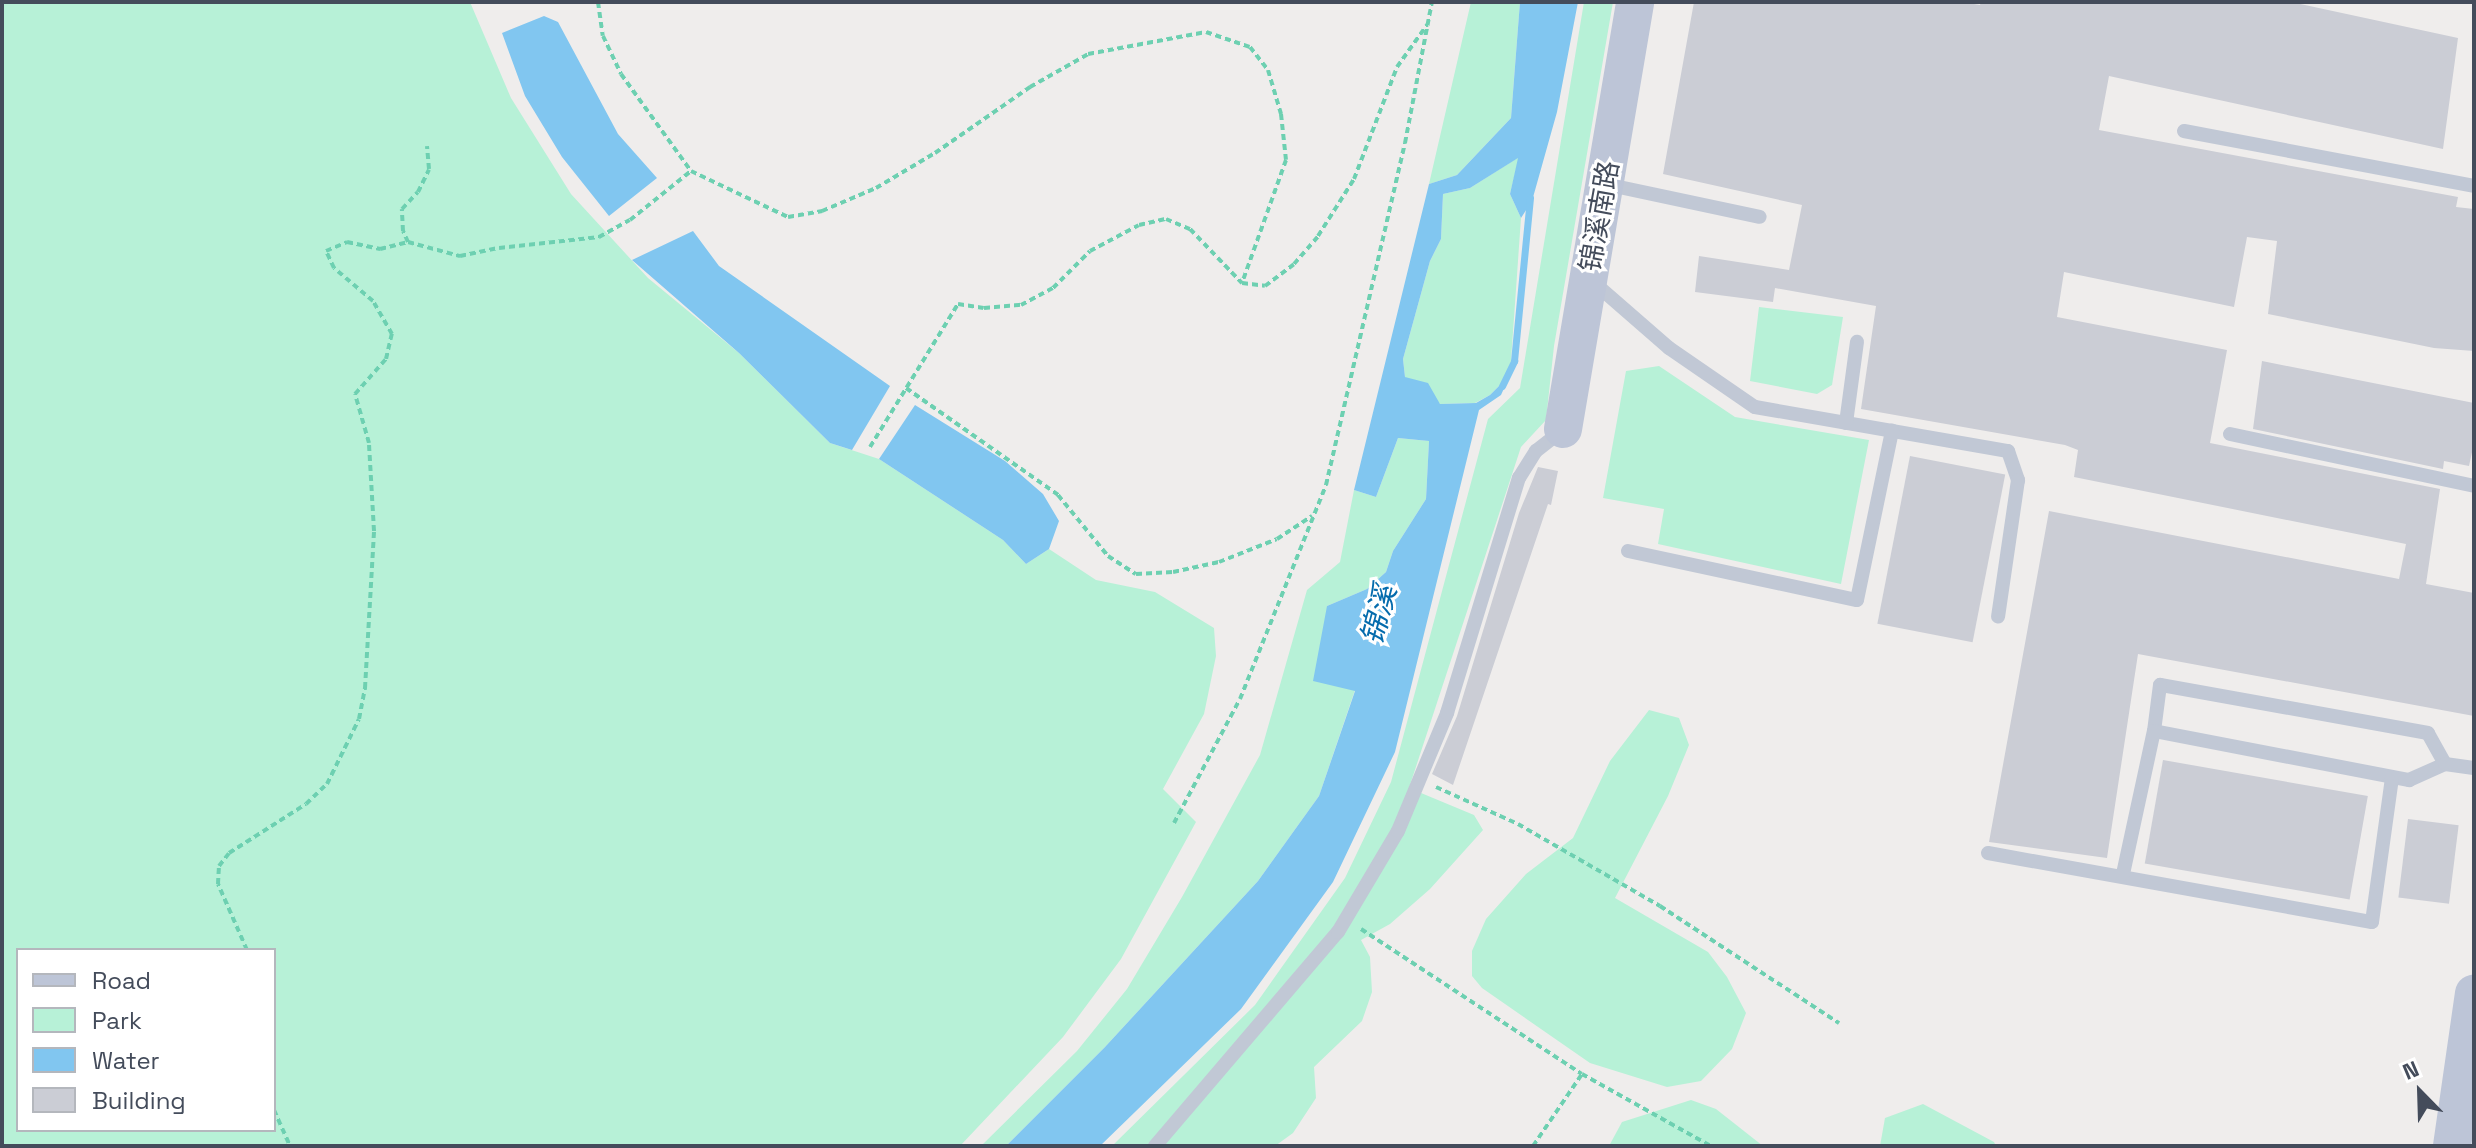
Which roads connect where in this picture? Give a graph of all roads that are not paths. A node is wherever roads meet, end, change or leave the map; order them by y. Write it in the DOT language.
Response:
graph roads {
  1 [pos="1635,2"];
  2 [pos="2184,131"];
  3 [pos="1604,184"];
  4 [pos="2474,186"];
  5 [pos="1760,217"];
  6 [pos="1589,278"];
  7 [pos="1857,342"];
  8 [pos="1846,423"];
  9 [pos="1563,429"];
  10 [pos="1892,431"];
  11 [pos="2230,434"];
  12 [pos="2474,486"];
  13 [pos="1628,551"];
  14 [pos="1998,617"];
  15 [pos="2154,731"];
  16 [pos="2445,764"];
  17 [pos="2474,768"];
  18 [pos="2392,777"];
  19 [pos="1988,853"];
  20 [pos="2123,874"];
  21 [pos="2474,994"];
  22 [pos="1155,1146"];
  23 [pos="2452,1146"];
  1 -- 3 [label="street, 锦溪南路"];
  2 -- 4 [label="lane"];
  3 -- 5 [label="lane"];
  3 -- 6 [label="street, 锦溪南路"];
  6 -- 8 [label="lane"];
  6 -- 9 [label="street, 锦溪南路"];
  7 -- 8 [label="lane"];
  8 -- 10 [label="lane"];
  9 -- 22 [label="lane"];
  10 -- 13 [label="lane"];
  10 -- 14 [label="lane"];
  11 -- 12 [label="lane"];
  15 -- 16 [label="lane"];
  15 -- 18 [label="lane"];
  15 -- 20 [label="lane"];
  16 -- 17 [label="lane"];
  16 -- 18 [label="lane"];
  18 -- 20 [label="lane"];
  19 -- 20 [label="lane"];
  21 -- 23 [label="street"];
}
